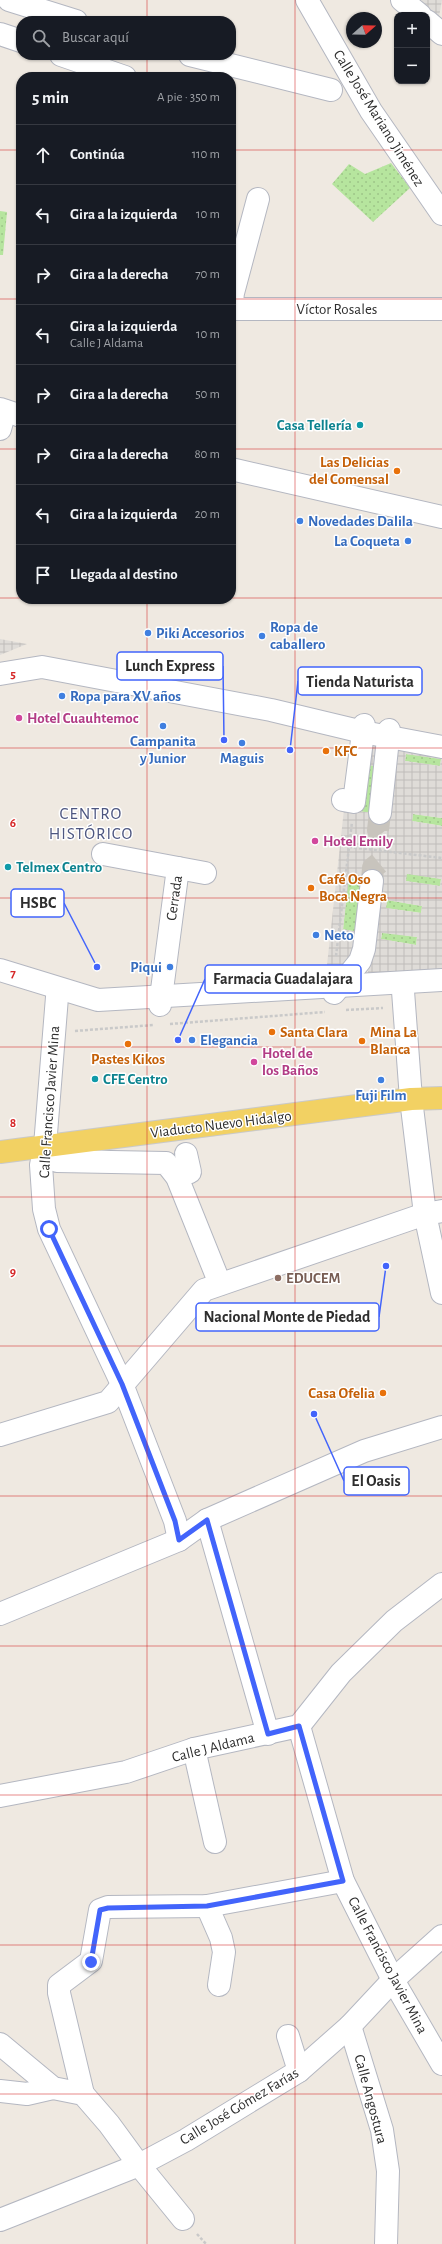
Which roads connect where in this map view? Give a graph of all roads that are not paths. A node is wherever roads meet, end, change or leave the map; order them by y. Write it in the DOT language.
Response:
graph roads {
  1 [pos="9,0"];
  2 [pos="308,0"];
  3 [pos="402,0"];
  4 [pos="416,12"];
  5 [pos="60,16"];
  6 [pos="430,24"];
  7 [pos="0,34"];
  8 [pos="442,34"];
  9 [pos="16,39"];
  10 [pos="76,60"];
  11 [pos="210,60"];
  12 [pos="110,72"];
  13 [pos="331,90"];
  14 [pos="258,199"];
  15 [pos="442,214"];
  16 [pos="236,282"];
  17 [pos="236,309"];
  18 [pos="442,309"];
  19 [pos="236,470"];
  20 [pos="442,517"];
  21 [pos="0,671"];
  22 [pos="0,674"];
  23 [pos="363,728"];
  24 [pos="389,733"];
  25 [pos="442,740"];
  26 [pos="442,747"];
  27 [pos="349,801"];
  28 [pos="380,813"];
  29 [pos="103,854"];
  30 [pos="178,868"];
  31 [pos="205,873"];
  32 [pos="372,881"];
  33 [pos="0,970"];
  34 [pos="0,980"];
  35 [pos="442,980"];
  36 [pos="442,988"];
  37 [pos="403,990"];
  38 [pos="57,997"];
  39 [pos="336,1001"];
  40 [pos="160,1013"];
  41 [pos="442,1098"];
  42 [pos="411,1099"];
  43 [pos="45,1146"];
  44 [pos="0,1152"];
  45 [pos="186,1154"];
  46 [pos="177,1178"];
  47 [pos="434,1213"];
  48 [pos="220,1284"];
  49 [pos="442,1293"];
  50 [pos="122,1384"];
  51 [pos="442,1427"];
  52 [pos="0,1436"];
  53 [pos="207,1520"];
  54 [pos="179,1540"];
  55 [pos="442,1584"];
  56 [pos="0,1614"];
  57 [pos="299,1726"];
  58 [pos="268,1734"];
  59 [pos="194,1749"];
  60 [pos="0,1796"];
  61 [pos="215,1842"];
  62 [pos="343,1881"];
  63 [pos="207,1906"];
  64 [pos="442,1936"];
  65 [pos="393,1980"];
  66 [pos="219,1985"];
  67 [pos="350,2026"];
  68 [pos="288,2036"];
  69 [pos="0,2044"];
  70 [pos="442,2064"];
  71 [pos="299,2071"];
  72 [pos="53,2088"];
  73 [pos="0,2090"];
  74 [pos="83,2094"];
  75 [pos="139,2165"];
  76 [pos="0,2203"];
  77 [pos="25,2211"];
  78 [pos="183,2219"];
  79 [pos="0,2220"];
  80 [pos="386,2244"];
  1 -- 5 [label="street"];
  2 -- 15 [label="street, Calle José Mariano Jiménez"];
  3 -- 4 [label="street"];
  6 -- 8 [label="street"];
  7 -- 9 [label="street"];
  10 -- 12 [label="street"];
  11 -- 13 [label="street"];
  14 -- 16 [label="street"];
  17 -- 18 [label="street, Víctor Rosales"];
  19 -- 20 [label="street"];
  21 -- 23 [label="street"];
  22 -- 23 [label="street"];
  23 -- 24 [label="street"];
  23 -- 27 [label="street"];
  24 -- 25 [label="street"];
  24 -- 26 [label="street"];
  24 -- 28 [label="street"];
  29 -- 30 [label="street, Cerrada"];
  30 -- 31 [label="street"];
  30 -- 40 [label="street, Cerrada"];
  32 -- 39 [label="street"];
  33 -- 40 [label="street"];
  34 -- 38 [label="street"];
  35 -- 39 [label="street"];
  36 -- 37 [label="street"];
  37 -- 39 [label="street"];
  37 -- 42 [label="street"];
  38 -- 40 [label="street"];
  38 -- 43 [label="street, Calle Francisco Javier Mina"];
  39 -- 40 [label="street"];
  41 -- 42 [label="main road, Viaducto Nuevo Hidalgo"];
  42 -- 43 [label="main road, Viaducto Nuevo Hidalgo"];
  42 -- 47 [label="street"];
  43 -- 44 [label="main road, Viaducto Nuevo Hidalgo"];
  43 -- 46 [label="street"];
  43 -- 50 [label="street, Calle Francisco Javier Mina"];
  45 -- 46 [label="street"];
  46 -- 48 [label="street"];
  47 -- 48 [label="street"];
  47 -- 49 [label="street"];
  48 -- 50 [label="street"];
  50 -- 52 [label="street"];
  50 -- 54 [label="street, Calle Francisco Javier Mina"];
  51 -- 53 [label="street"];
  53 -- 54 [label="street"];
  53 -- 58 [label="street"];
  54 -- 56 [label="street"];
  55 -- 57 [label="street"];
  57 -- 58 [label="street, Calle J Aldama"];
  57 -- 62 [label="street, Calle Francisco Javier Mina"];
  58 -- 59 [label="street, Calle J Aldama"];
  59 -- 60 [label="street, Calle J Aldama"];
  59 -- 61 [label="street"];
  62 -- 63 [label="street"];
  62 -- 65 [label="street, Calle Francisco Javier Mina"];
  63 -- 66 [label="street"];
  63 -- 74 [label="street"];
  64 -- 65 [label="street, Calle José Gómez Farías"];
  65 -- 67 [label="street, Calle José Gómez Farías"];
  65 -- 70 [label="street, Calle Francisco Javier Mina"];
  67 -- 71 [label="street, Calle José Gómez Farías"];
  67 -- 80 [label="street, Calle Angostura"];
  68 -- 71 [label="street"];
  69 -- 72 [label="street"];
  71 -- 75 [label="street, Calle José Gómez Farías"];
  72 -- 73 [label="street"];
  72 -- 74 [label="street"];
  74 -- 75 [label="street"];
  75 -- 77 [label="street, Calle José Gómez Farías"];
  75 -- 78 [label="street"];
  76 -- 77 [label="street"];
  77 -- 79 [label="street, Calle José Gómez Farías"];
}
